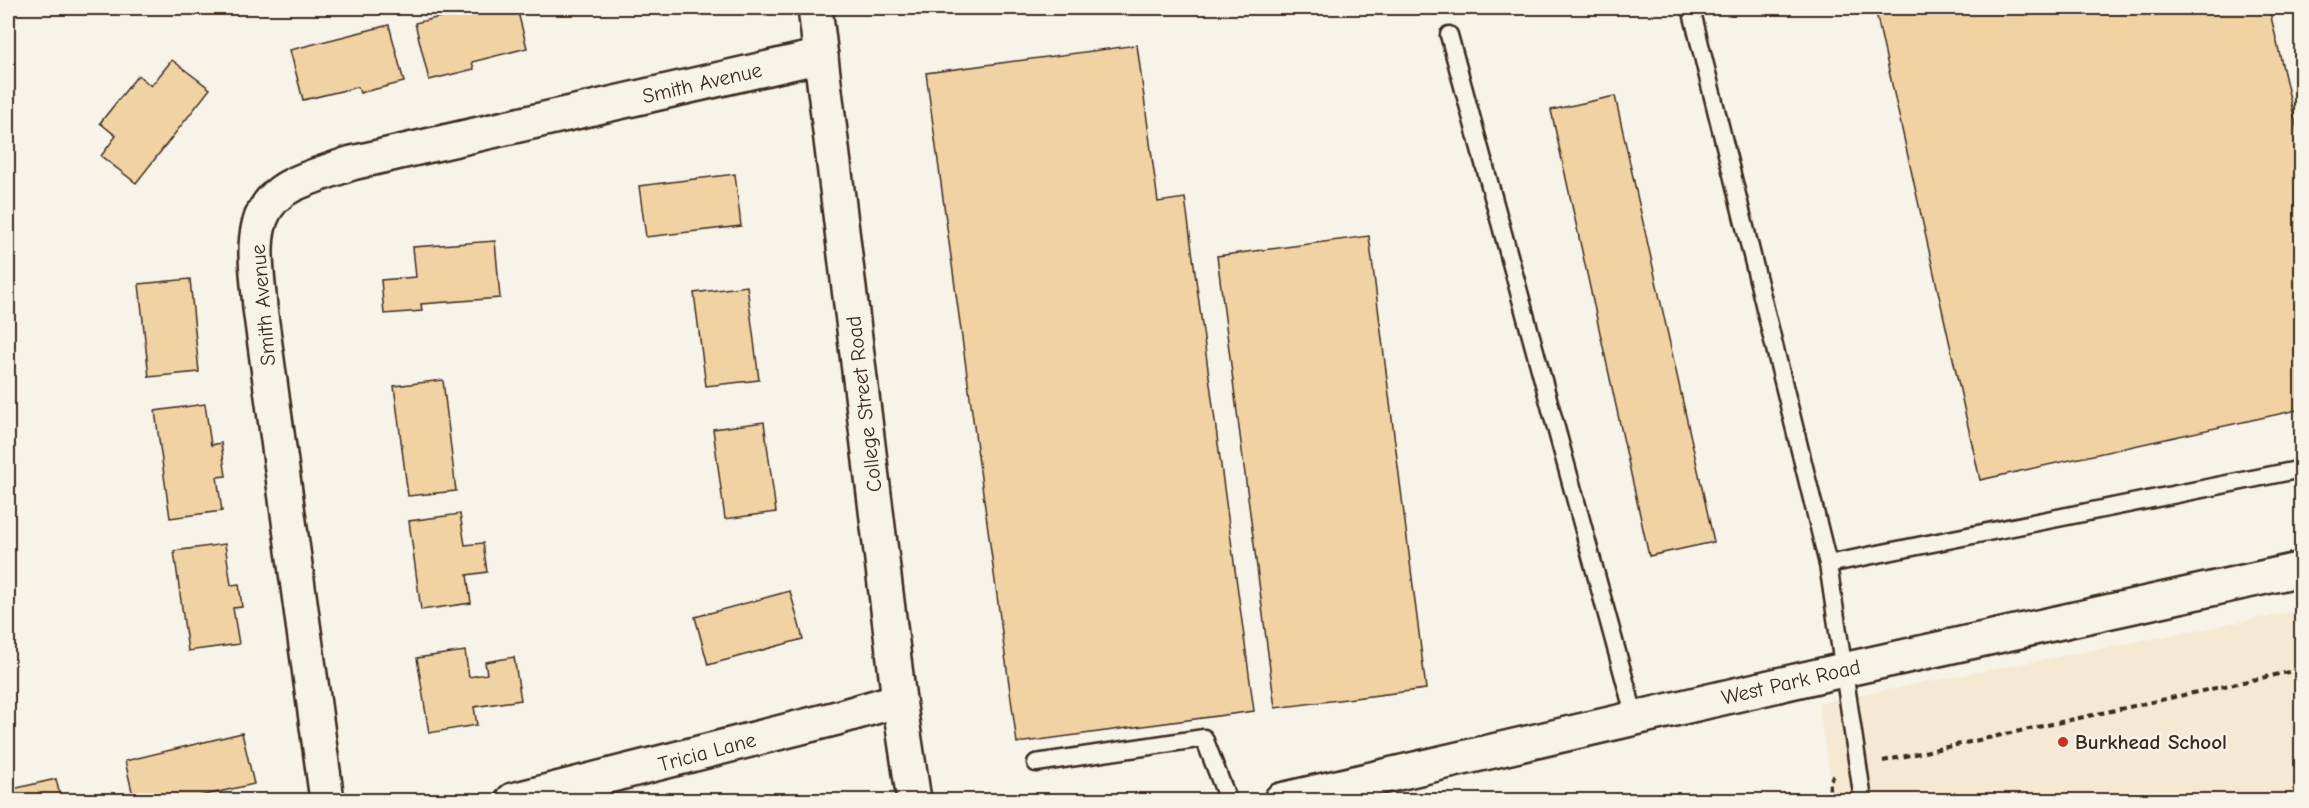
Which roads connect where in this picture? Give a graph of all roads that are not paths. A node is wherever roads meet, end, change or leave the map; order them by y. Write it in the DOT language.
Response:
graph roads {
  1 [pos="814,8"];
  2 [pos="1691,8"];
  3 [pos="1449,35"];
  4 [pos="821,56"];
  5 [pos="2301,469"];
  6 [pos="1828,564"];
  7 [pos="2301,569"];
  8 [pos="1844,670"];
  9 [pos="899,700"];
  10 [pos="1635,718"];
  11 [pos="1036,763"];
  12 [pos="327,801"];
  13 [pos="513,801"];
  14 [pos="914,801"];
  15 [pos="1228,801"];
  16 [pos="1281,801"];
  17 [pos="1863,801"];
  1 -- 4 [label="street, College Street Road"];
  2 -- 6 [label="lane"];
  3 -- 10 [label="lane"];
  4 -- 9 [label="street, College Street Road"];
  4 -- 12 [label="street, Smith Avenue"];
  5 -- 6 [label="lane"];
  6 -- 8 [label="lane"];
  7 -- 8 [label="street, West Park Road"];
  8 -- 10 [label="street, West Park Road"];
  8 -- 17 [label="lane"];
  9 -- 13 [label="street, Tricia Lane"];
  9 -- 14 [label="street, College Street Road"];
  10 -- 16 [label="street, West Park Road"];
  11 -- 15 [label="lane"];
}
